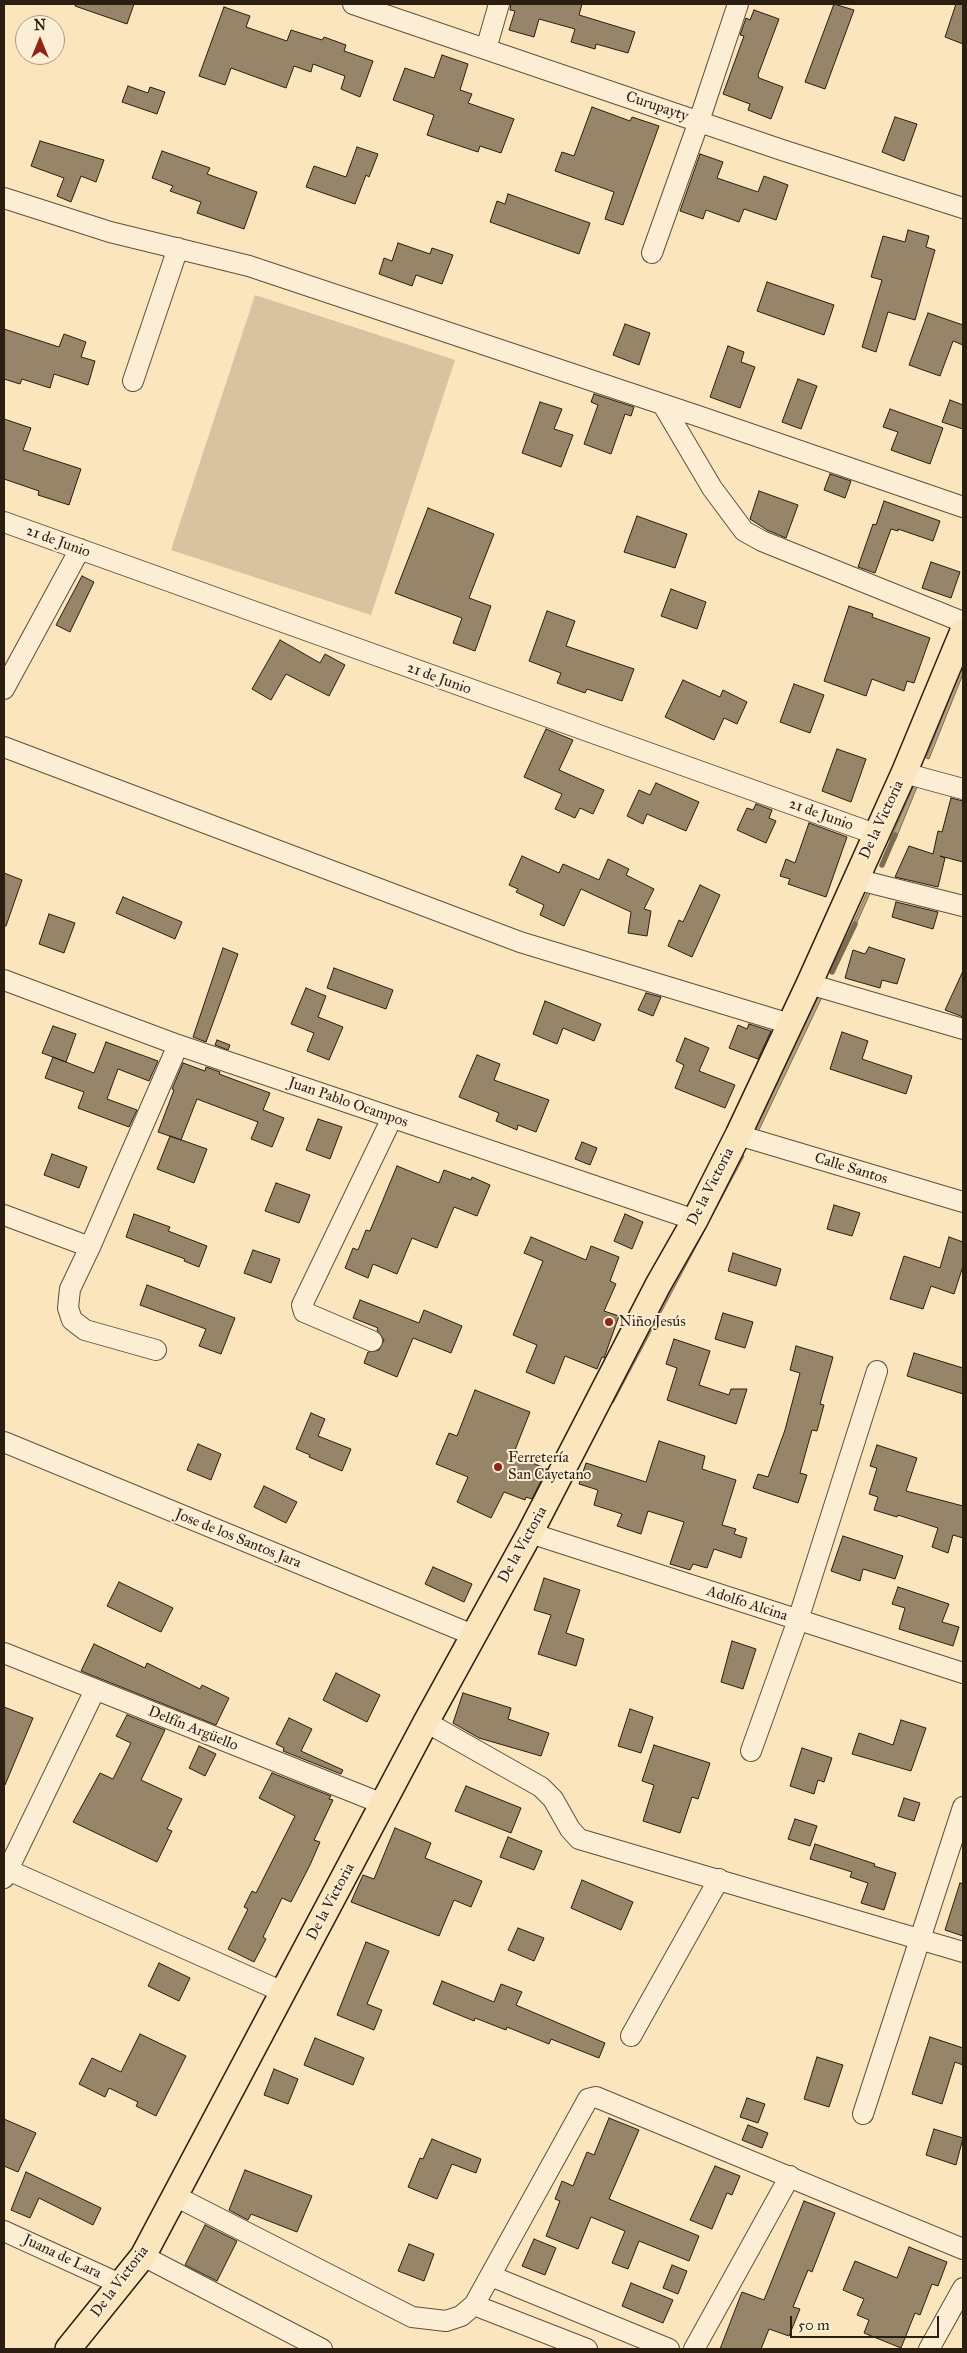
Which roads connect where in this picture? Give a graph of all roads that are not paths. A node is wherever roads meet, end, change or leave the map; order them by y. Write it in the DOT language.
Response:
graph roads {
  1 [pos="352,4"];
  2 [pos="498,4"];
  3 [pos="738,4"];
  4 [pos="486,49"];
  5 [pos="699,122"];
  6 [pos="4,198"];
  7 [pos="963,208"];
  8 [pos="178,248"];
  9 [pos="652,252"];
  10 [pos="134,381"];
  11 [pos="663,405"];
  12 [pos="963,507"];
  13 [pos="4,522"];
  14 [pos="80,549"];
  15 [pos="963,622"];
  16 [pos="963,631"];
  17 [pos="4,689"];
  18 [pos="4,747"];
  19 [pos="904,773"];
  20 [pos="963,788"];
  21 [pos="875,834"];
  22 [pos="855,879"];
  23 [pos="963,906"];
  24 [pos="4,980"];
  25 [pos="809,984"];
  26 [pos="790,1024"];
  27 [pos="963,1029"];
  28 [pos="178,1045"];
  29 [pos="392,1118"];
  30 [pos="738,1135"];
  31 [pos="963,1202"];
  32 [pos="4,1214"];
  33 [pos="695,1220"];
  34 [pos="90,1247"];
  35 [pos="372,1341"];
  36 [pos="156,1350"];
  37 [pos="877,1371"];
  38 [pos="4,1442"];
  39 [pos="530,1533"];
  40 [pos="798,1620"];
  41 [pos="473,1636"];
  42 [pos="4,1653"];
  43 [pos="963,1673"];
  44 [pos="95,1690"];
  45 [pos="426,1722"];
  46 [pos="751,1751"];
  47 [pos="383,1804"];
  48 [pos="963,1807"];
  49 [pos="6,1874"];
  50 [pos="719,1879"];
  51 [pos="921,1940"];
  52 [pos="963,1952"];
  53 [pos="283,1992"];
  54 [pos="631,2036"];
  55 [pos="863,2114"];
  56 [pos="790,2176"];
  57 [pos="175,2196"];
  58 [pos="4,2231"];
  59 [pos="963,2249"];
  60 [pos="143,2256"];
  61 [pos="491,2276"];
  62 [pos="120,2284"];
  63 [pos="963,2288"];
  64 [pos="474,2305"];
  65 [pos="68,2349"];
  66 [pos="322,2349"];
  67 [pos="587,2349"];
  68 [pos="669,2349"];
  69 [pos="694,2349"];
  70 [pos="929,2349"];
  1 -- 4 [label="street, Curupayty"];
  2 -- 4 [label="street"];
  3 -- 5 [label="street"];
  4 -- 5 [label="street, Curupayty"];
  5 -- 7 [label="street, Curupayty"];
  5 -- 9 [label="street"];
  6 -- 8 [label="street"];
  8 -- 10 [label="street"];
  8 -- 11 [label="street"];
  11 -- 12 [label="street"];
  11 -- 15 [label="street"];
  13 -- 14 [label="street, 21 de Junio"];
  14 -- 17 [label="street"];
  14 -- 21 [label="street, 21 de Junio"];
  16 -- 19 [label="main road, De la Victoria"];
  18 -- 26 [label="street"];
  19 -- 20 [label="street"];
  19 -- 21 [label="main road, De la Victoria"];
  21 -- 22 [label="main road, De la Victoria"];
  22 -- 23 [label="street"];
  22 -- 25 [label="main road, De la Victoria"];
  24 -- 28 [label="street, Juan Pablo Ocampos"];
  25 -- 26 [label="main road, De la Victoria"];
  25 -- 27 [label="street"];
  26 -- 30 [label="main road, De la Victoria"];
  28 -- 29 [label="street, Juan Pablo Ocampos"];
  28 -- 34 [label="street"];
  29 -- 33 [label="street, Juan Pablo Ocampos"];
  29 -- 35 [label="street"];
  30 -- 31 [label="street, Calle Santos"];
  30 -- 33 [label="main road, De la Victoria"];
  32 -- 34 [label="street"];
  33 -- 39 [label="main road, De la Victoria"];
  34 -- 36 [label="street"];
  37 -- 40 [label="street"];
  38 -- 41 [label="street, Jose de los Santos Jara"];
  39 -- 40 [label="street, Adolfo Alcina"];
  39 -- 41 [label="main road, De la Victoria"];
  40 -- 43 [label="street, Adolfo Alcina"];
  40 -- 46 [label="street"];
  41 -- 45 [label="main road, De la Victoria"];
  42 -- 44 [label="street, Delfín Argüello"];
  44 -- 47 [label="street, Delfín Argüello"];
  44 -- 49 [label="street"];
  45 -- 47 [label="main road, De la Victoria"];
  45 -- 50 [label="street"];
  47 -- 53 [label="main road, De la Victoria"];
  48 -- 51 [label="street"];
  49 -- 53 [label="street"];
  50 -- 51 [label="street"];
  50 -- 54 [label="street"];
  51 -- 52 [label="street"];
  51 -- 55 [label="street"];
  53 -- 57 [label="main road, De la Victoria"];
  56 -- 59 [label="street"];
  56 -- 61 [label="street"];
  56 -- 69 [label="street"];
  57 -- 60 [label="main road, De la Victoria"];
  57 -- 64 [label="street"];
  58 -- 62 [label="street, Juana de Lara"];
  60 -- 62 [label="main road, De la Victoria"];
  60 -- 66 [label="street"];
  61 -- 64 [label="street"];
  61 -- 68 [label="street"];
  62 -- 65 [label="main road, De la Victoria"];
  63 -- 70 [label="street"];
  64 -- 67 [label="street"];
}
